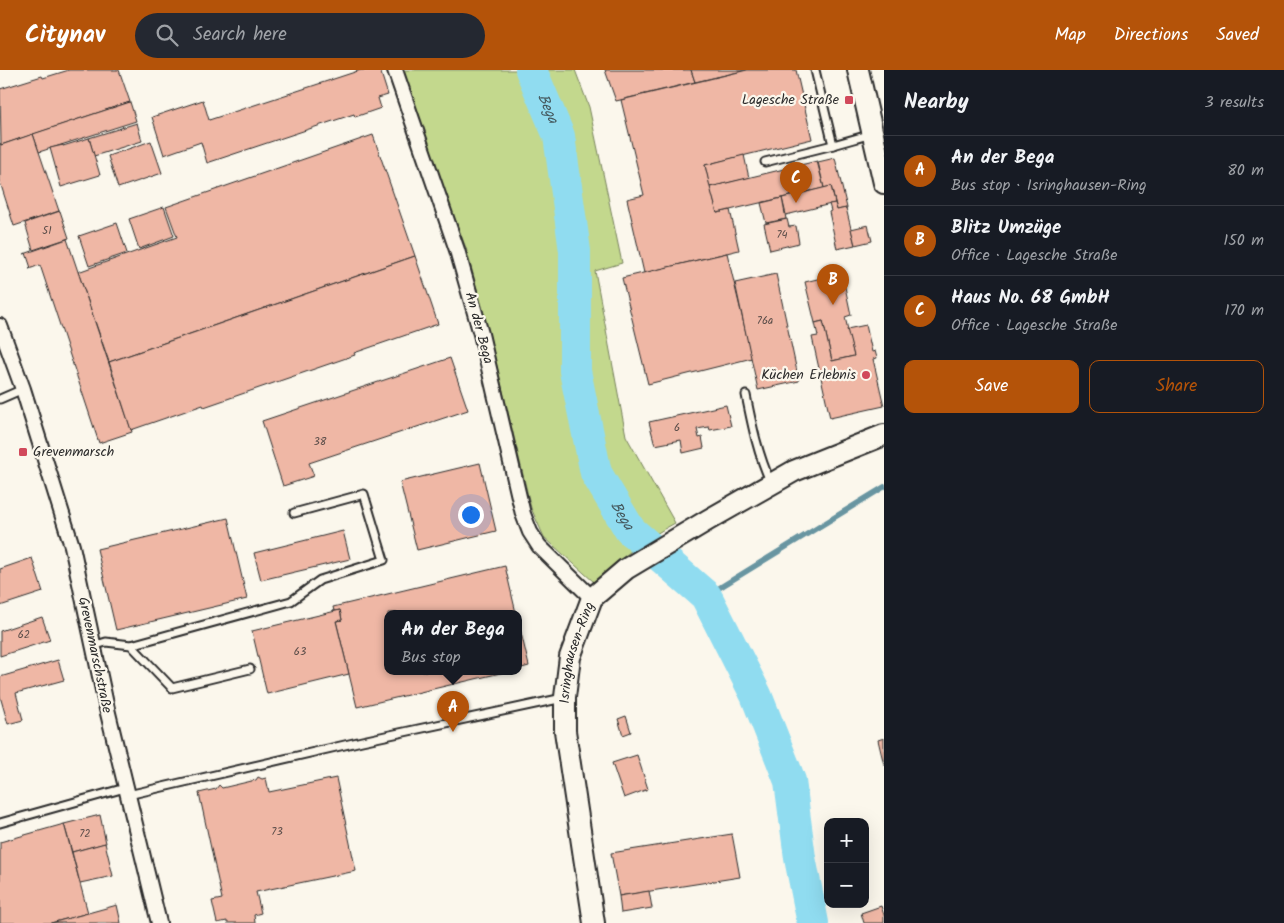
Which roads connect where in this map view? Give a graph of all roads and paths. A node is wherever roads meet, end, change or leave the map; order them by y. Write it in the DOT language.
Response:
graph roads {
  1 [pos="395,70"];
  2 [pos="815,70"];
  3 [pos="858,70"];
  4 [pos="872,133"];
  5 [pos="833,145"];
  6 [pos="765,162"];
  7 [pos="883,178"];
  8 [pos="0,326"];
  9 [pos="23,390"];
  10 [pos="746,395"];
  11 [pos="0,399"];
  12 [pos="884,435"];
  13 [pos="771,484"];
  14 [pos="294,513"];
  15 [pos="592,598"];
  16 [pos="131,645"];
  17 [pos="93,646"];
  18 [pos="250,669"];
  19 [pos="565,697"];
  20 [pos="126,792"];
  21 [pos="0,823"];
  22 [pos="158,923"];
  23 [pos="594,923"];
  1 -- 15 [label="street, An der Bega"];
  2 -- 5 [label="lane"];
  3 -- 4 [label="street"];
  4 -- 5 [label="lane"];
  4 -- 7 [label="street"];
  5 -- 6 [label="lane"];
  8 -- 9 [label="street, Grevenmarschstraße"];
  9 -- 11 [label="lane"];
  9 -- 17 [label="street, Grevenmarschstraße"];
  10 -- 13 [label="lane"];
  12 -- 13 [label="street, Isringhausen-Ring"];
  13 -- 15 [label="street, Isringhausen-Ring"];
  14 -- 16 [label="lane"];
  15 -- 19 [label="street, Isringhausen-Ring"];
  16 -- 17 [label="lane"];
  16 -- 18 [label="lane"];
  17 -- 20 [label="street, Grevenmarschstraße"];
  19 -- 20 [label="lane"];
  19 -- 23 [label="street, Isringhausen-Ring"];
  20 -- 21 [label="lane"];
  20 -- 22 [label="street, Grevenmarschstraße"];
}
